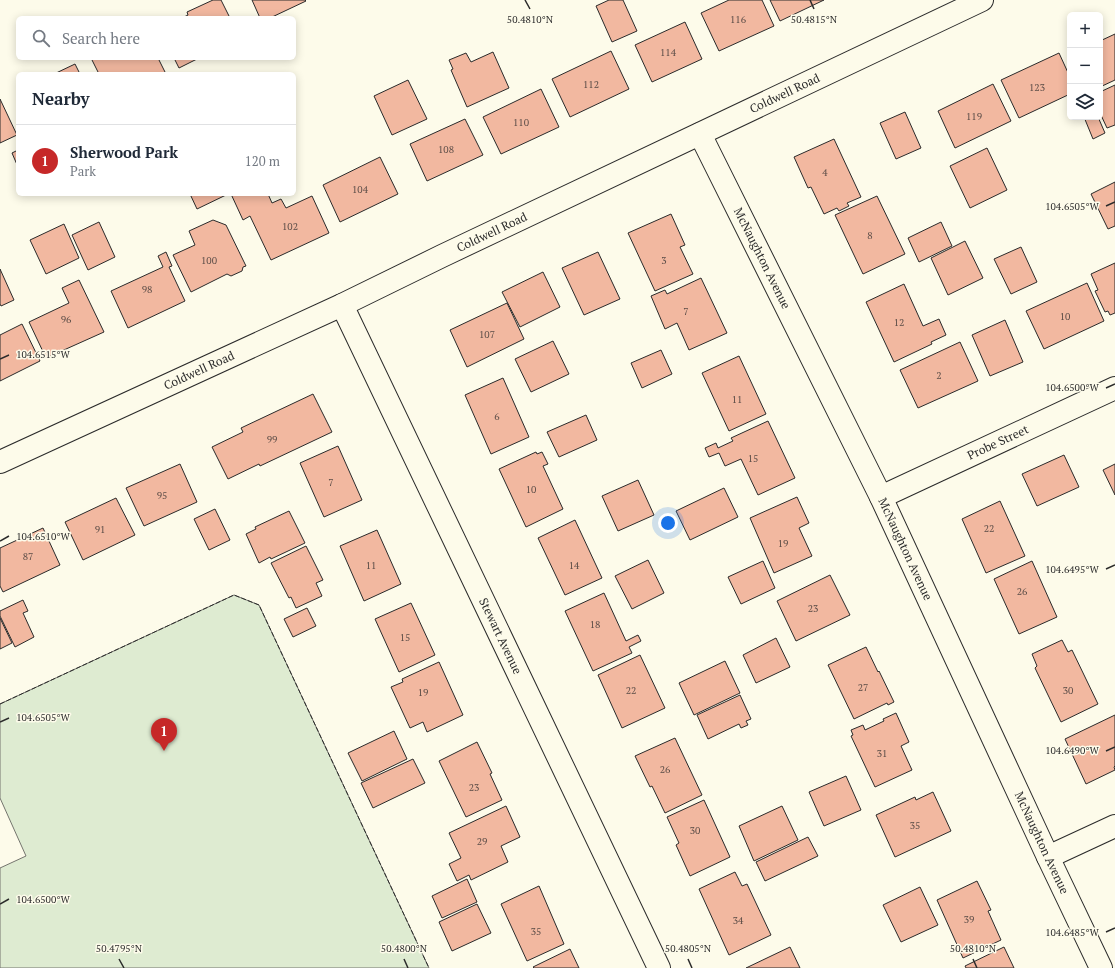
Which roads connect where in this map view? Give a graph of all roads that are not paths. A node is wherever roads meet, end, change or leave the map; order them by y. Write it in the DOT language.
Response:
graph roads {
  1 [pos="982,0"];
  2 [pos="700,134"];
  3 [pos="342,305"];
  4 [pos="1115,388"];
  5 [pos="0,462"];
  6 [pos="881,497"];
  7 [pos="1115,826"];
  8 [pos="1048,858"];
  9 [pos="659,968"];
  10 [pos="1101,968"];
  1 -- 2 [label="street, Coldwell Road"];
  2 -- 3 [label="street, Coldwell Road"];
  2 -- 6 [label="street, McNaughton Avenue"];
  3 -- 5 [label="street, Coldwell Road"];
  3 -- 9 [label="street, Stewart Avenue"];
  4 -- 6 [label="street, Probe Street"];
  6 -- 8 [label="street, McNaughton Avenue"];
  7 -- 8 [label="street"];
  8 -- 10 [label="street, McNaughton Avenue"];
}
